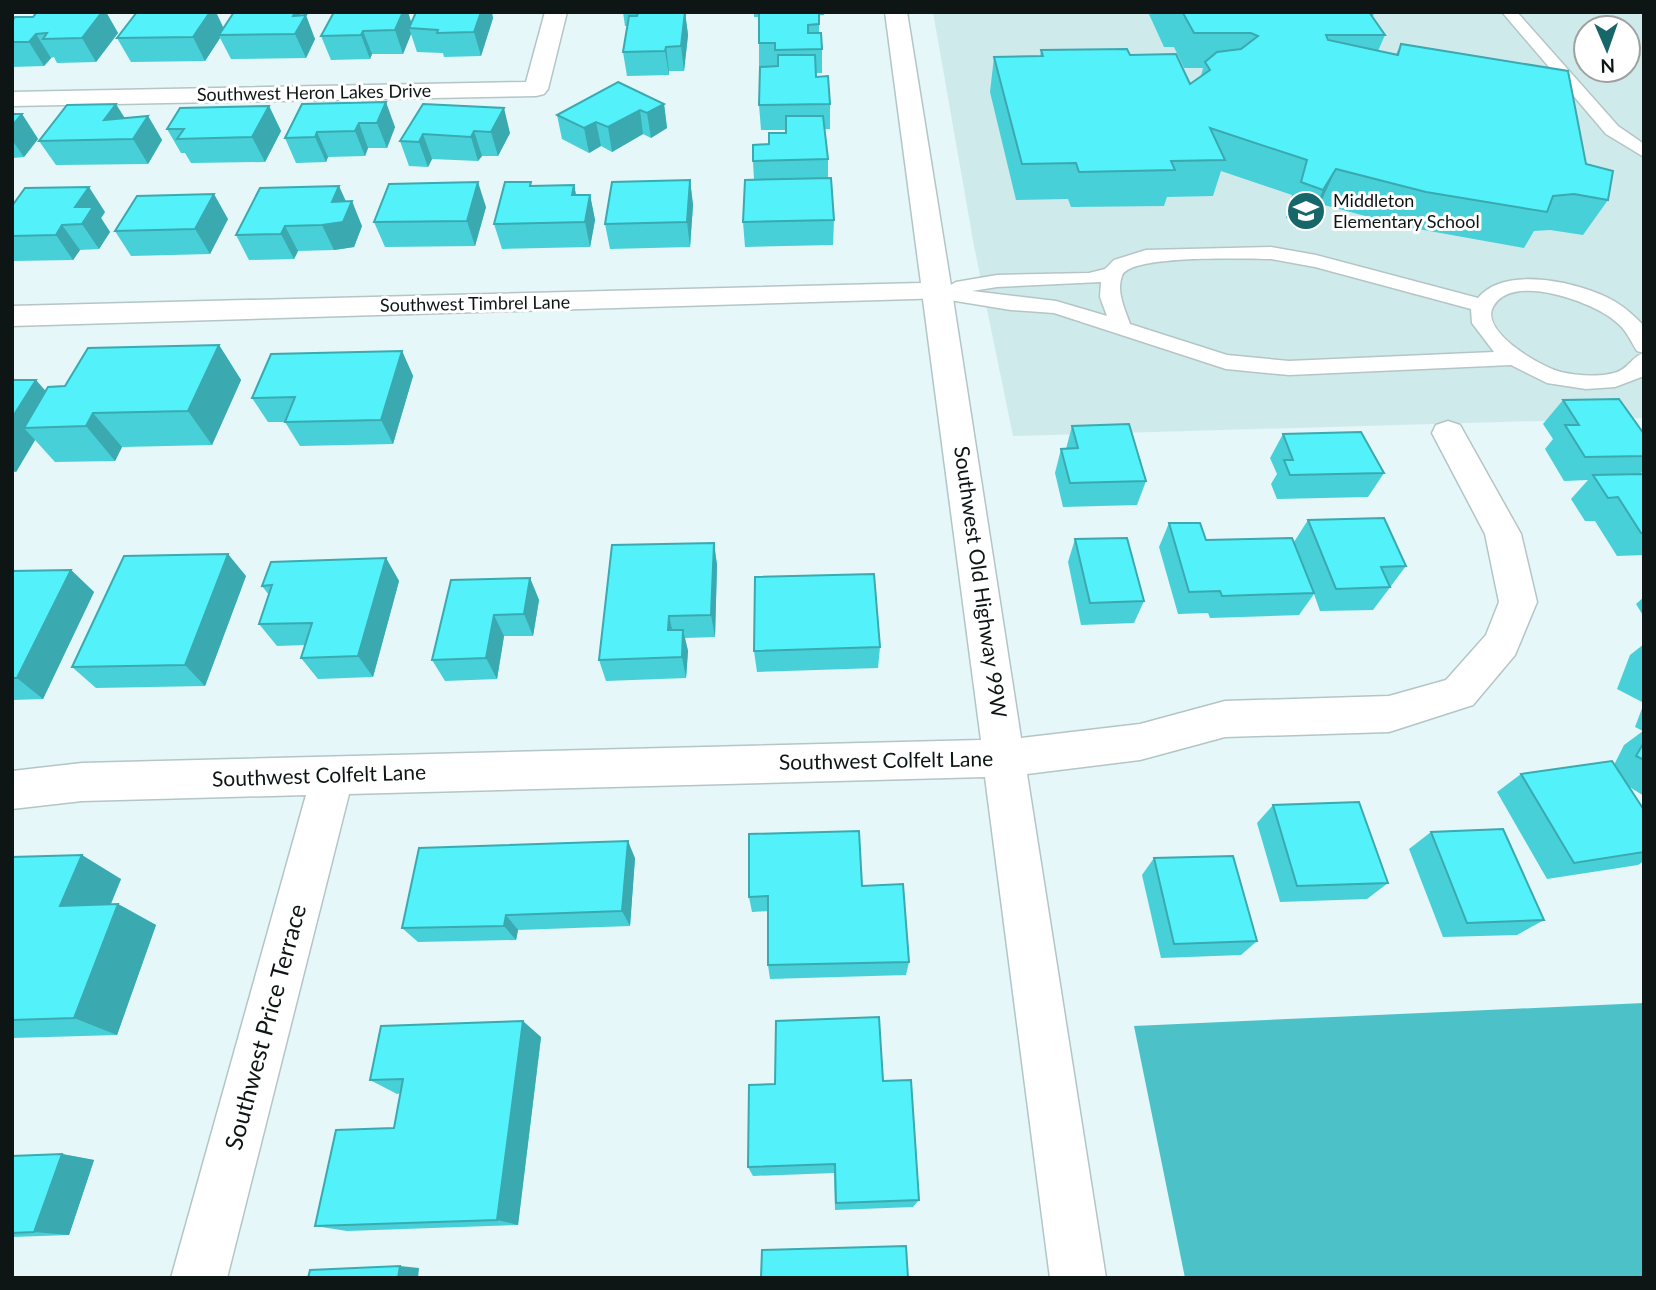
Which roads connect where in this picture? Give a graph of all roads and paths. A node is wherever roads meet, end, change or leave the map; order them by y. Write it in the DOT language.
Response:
graph roads {
  1 [pos="556,12"];
  2 [pos="896,12"];
  3 [pos="1509,12"];
  4 [pos="12,99"];
  5 [pos="1644,152"];
  6 [pos="1112,274"];
  7 [pos="937,292"];
  8 [pos="1483,306"];
  9 [pos="12,316"];
  10 [pos="1121,327"];
  11 [pos="1644,346"];
  12 [pos="1511,358"];
  13 [pos="1644,360"];
  14 [pos="1448,433"];
  15 [pos="1006,758"];
  16 [pos="333,775"];
  17 [pos="12,790"];
  18 [pos="199,1278"];
  19 [pos="1078,1278"];
  1 -- 4 [label="street, Southwest Heron Lakes Drive"];
  2 -- 7 [label="street, Southwest Old Highway 99W"];
  3 -- 5 [label="lane"];
  6 -- 7 [label="lane"];
  6 -- 8 [label="lane"];
  6 -- 10 [label="lane"];
  7 -- 9 [label="street, Southwest Timbrel Lane"];
  7 -- 10 [label="lane"];
  7 -- 15 [label="street, Southwest Old Highway 99W"];
  8 -- 11 [label="lane"];
  8 -- 12 [label="lane"];
  10 -- 12 [label="lane"];
  12 -- 13 [label="lane"];
  14 -- 15 [label="street, Southwest Colfelt Lane"];
  15 -- 16 [label="street, Southwest Colfelt Lane"];
  15 -- 19 [label="street, Southwest Old Highway 99W"];
  16 -- 17 [label="street, Southwest Colfelt Lane"];
  16 -- 18 [label="street, Southwest Price Terrace"];
}
